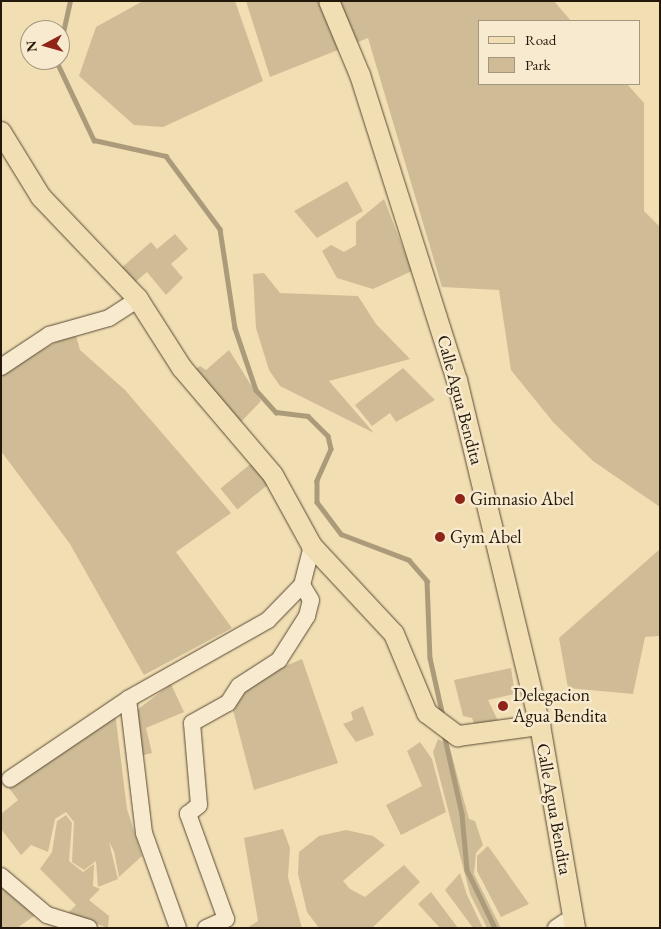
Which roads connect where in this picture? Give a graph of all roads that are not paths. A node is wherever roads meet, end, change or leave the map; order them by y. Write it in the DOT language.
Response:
graph roads {
  1 [pos="329,1"];
  2 [pos="1,132"];
  3 [pos="138,299"];
  4 [pos="1,367"];
  5 [pos="312,546"];
  6 [pos="302,585"];
  7 [pos="128,699"];
  8 [pos="540,725"];
  9 [pos="10,779"];
  10 [pos="1,876"];
  11 [pos="50,921"];
  12 [pos="565,926"];
  13 [pos="89,928"];
  14 [pos="178,928"];
  15 [pos="206,928"];
  1 -- 8 [label="main road, Calle Agua Bendita"];
  2 -- 3 [label="main road"];
  3 -- 4 [label="street"];
  3 -- 5 [label="main road"];
  5 -- 6 [label="street"];
  5 -- 8 [label="main road"];
  6 -- 7 [label="street"];
  6 -- 15 [label="street"];
  7 -- 9 [label="street"];
  7 -- 14 [label="street"];
  8 -- 12 [label="main road, Calle Agua Bendita"];
  10 -- 11 [label="street"];
  11 -- 13 [label="street"];
}
